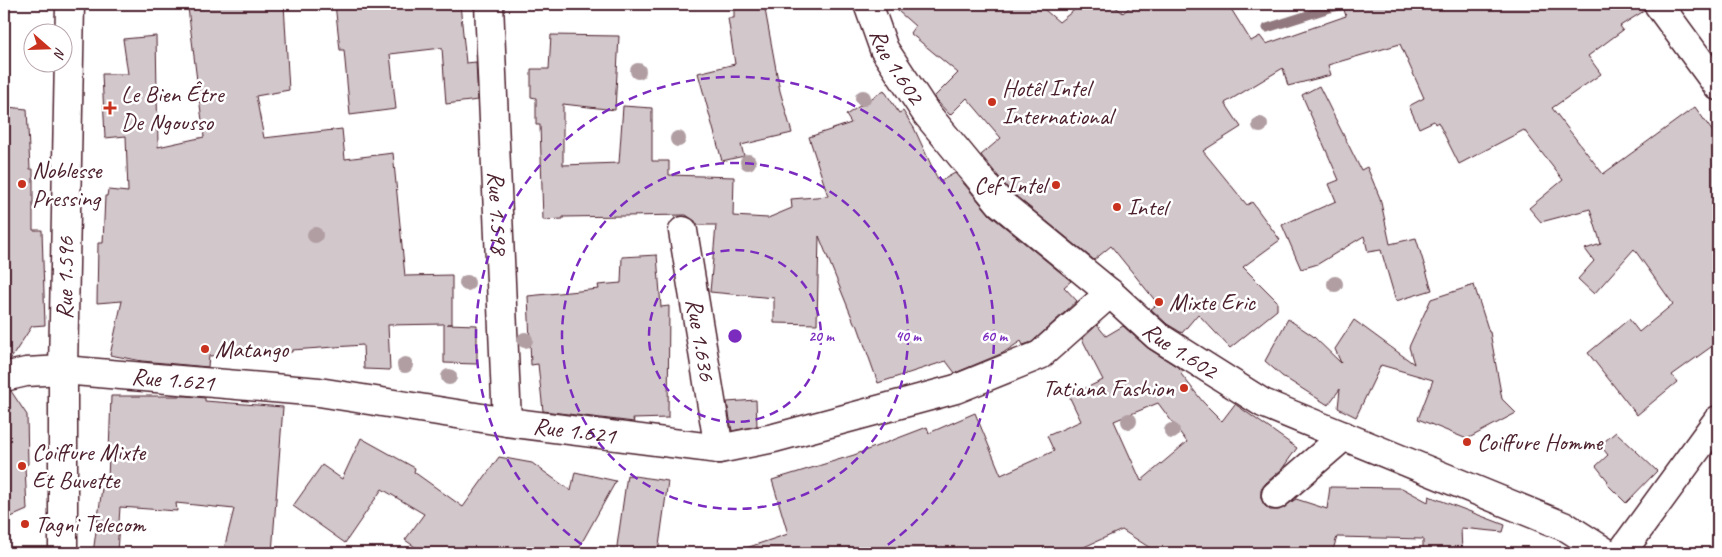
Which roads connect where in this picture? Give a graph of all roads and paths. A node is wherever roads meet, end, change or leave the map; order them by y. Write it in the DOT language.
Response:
graph roads {
  1 [pos="70,4"];
  2 [pos="489,4"];
  3 [pos="868,4"];
  4 [pos="1658,4"];
  5 [pos="1718,86"];
  6 [pos="683,230"];
  7 [pos="1110,293"];
  8 [pos="63,370"];
  9 [pos="4,377"];
  10 [pos="1718,420"];
  11 [pos="507,422"];
  12 [pos="1344,436"];
  13 [pos="719,448"];
  14 [pos="1276,494"];
  15 [pos="63,553"];
  16 [pos="1607,553"];
  17 [pos="1621,553"];
  1 -- 8 [label="street, Rue 1.596"];
  2 -- 11 [label="street, Rue 1.598"];
  3 -- 7 [label="street, Rue 1.602"];
  4 -- 5 [label="street"];
  6 -- 13 [label="street, Rue 1.636"];
  7 -- 12 [label="street, Rue 1.602"];
  7 -- 13 [label="street, Rue 1.621"];
  8 -- 9 [label="street, Rue 1.621"];
  8 -- 11 [label="street, Rue 1.621"];
  8 -- 15 [label="street, Rue 1.596"];
  10 -- 17 [label="street"];
  11 -- 13 [label="street, Rue 1.621"];
  12 -- 14 [label="street"];
  12 -- 16 [label="street, Rue 1.602"];
}
